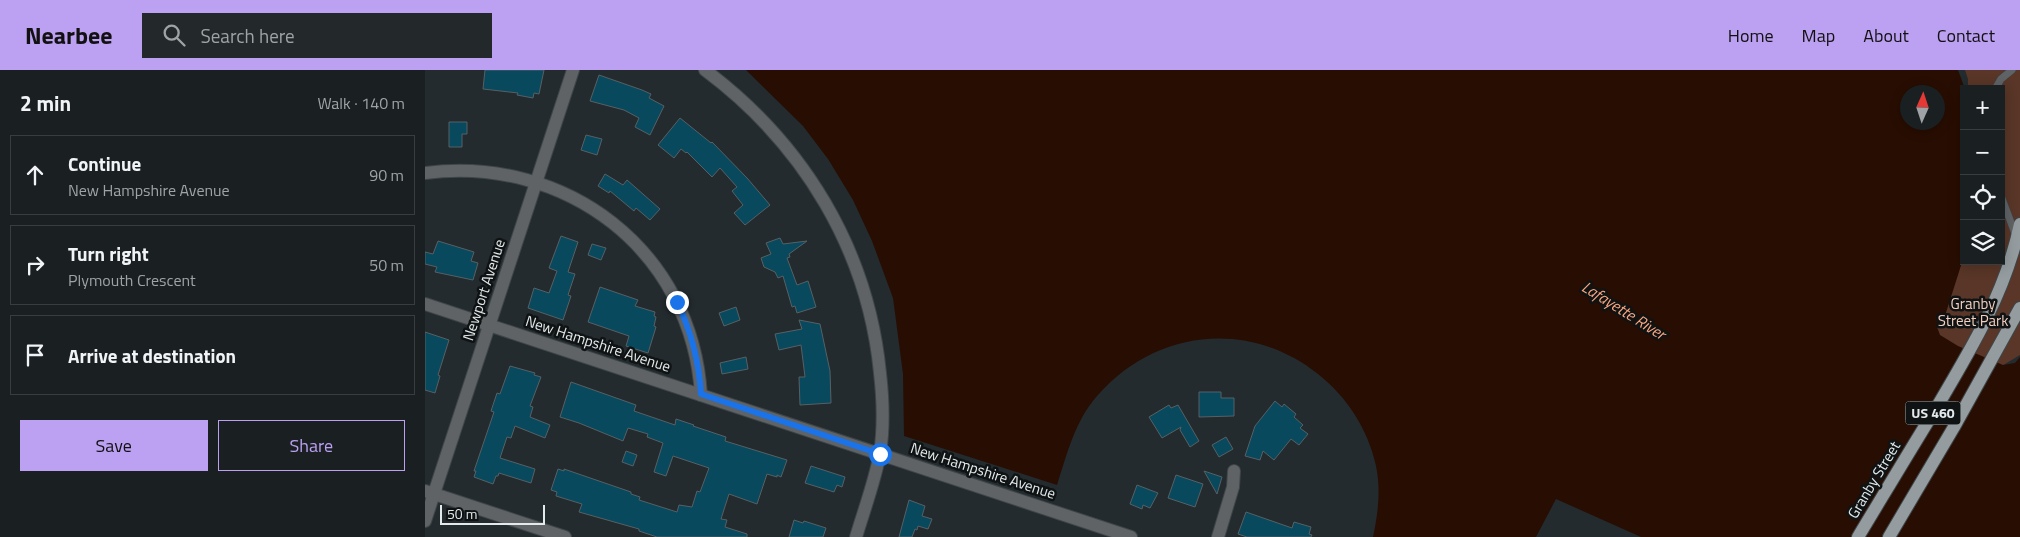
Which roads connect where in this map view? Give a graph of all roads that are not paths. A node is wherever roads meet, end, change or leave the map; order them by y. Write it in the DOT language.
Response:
graph roads {
  1 [pos="573,70"];
  2 [pos="705,70"];
  3 [pos="2012,70"];
  4 [pos="1997,85"];
  5 [pos="425,173"];
  6 [pos="537,182"];
  7 [pos="2005,207"];
  8 [pos="2020,224"];
  9 [pos="2017,239"];
  10 [pos="425,304"];
  11 [pos="2020,308"];
  12 [pos="489,325"];
  13 [pos="701,394"];
  14 [pos="880,454"];
  15 [pos="1234,471"];
  16 [pos="429,492"];
  17 [pos="425,521"];
  18 [pos="565,537"];
  19 [pos="855,537"];
  20 [pos="1131,537"];
  21 [pos="1218,537"];
  22 [pos="1858,537"];
  23 [pos="1889,537"];
  1 -- 6 [label="street, Newport Avenue"];
  2 -- 14 [label="street"];
  3 -- 4 [label="lane"];
  5 -- 6 [label="street"];
  6 -- 12 [label="street, Newport Avenue"];
  6 -- 13 [label="street"];
  7 -- 9 [label="lane"];
  8 -- 9 [label="main road, Granby Street / US 460"];
  9 -- 22 [label="main road, Granby Street / US 460"];
  10 -- 12 [label="street, New Hampshire Avenue"];
  11 -- 23 [label="main road, US 460"];
  12 -- 13 [label="street, New Hampshire Avenue"];
  12 -- 16 [label="street, Newport Avenue"];
  13 -- 14 [label="street, New Hampshire Avenue"];
  14 -- 19 [label="street"];
  14 -- 20 [label="street, New Hampshire Avenue"];
  15 -- 21 [label="street"];
  16 -- 17 [label="street, Newport Avenue"];
  16 -- 18 [label="street"];
}
